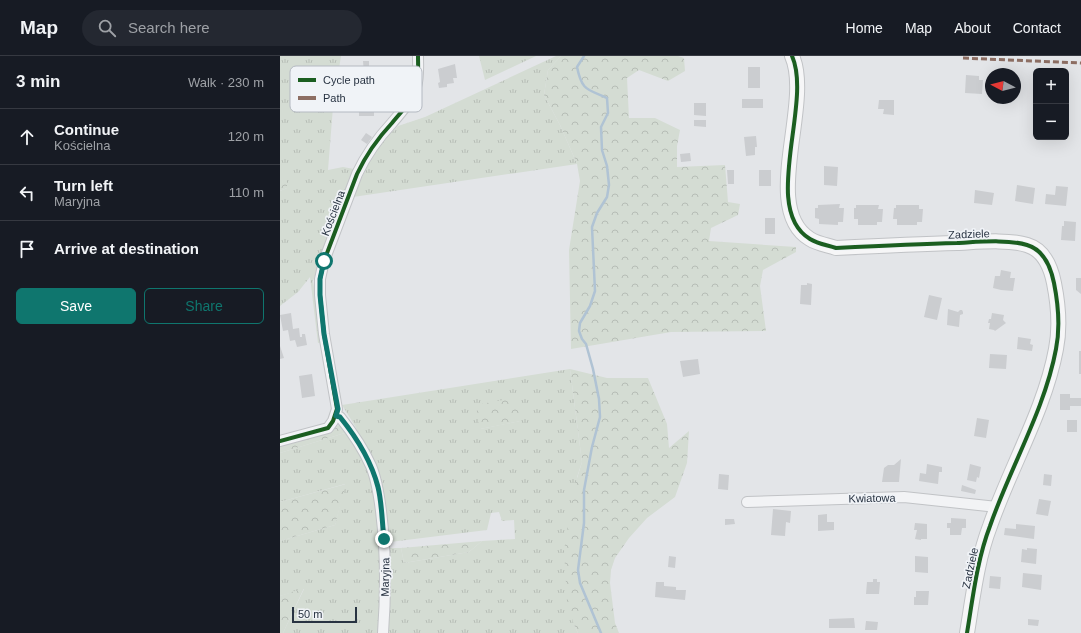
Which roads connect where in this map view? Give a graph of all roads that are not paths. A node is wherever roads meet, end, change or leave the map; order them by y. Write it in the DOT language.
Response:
graph roads {
  1 [pos="418,56"];
  2 [pos="792,56"];
  3 [pos="418,66"];
  4 [pos="401,112"];
  5 [pos="336,416"];
  6 [pos="280,441"];
  7 [pos="748,502"];
  8 [pos="996,507"];
  9 [pos="383,633"];
  10 [pos="967,633"];
  1 -- 3 [label="street, Kościelna"];
  2 -- 8 [label="street, Zadziele"];
  4 -- 5 [label="street, Kościelna"];
  5 -- 6 [label="street"];
  5 -- 9 [label="street, Maryjna"];
  7 -- 8 [label="street, Kwiatowa"];
  8 -- 10 [label="street, Zadziele"];
}
